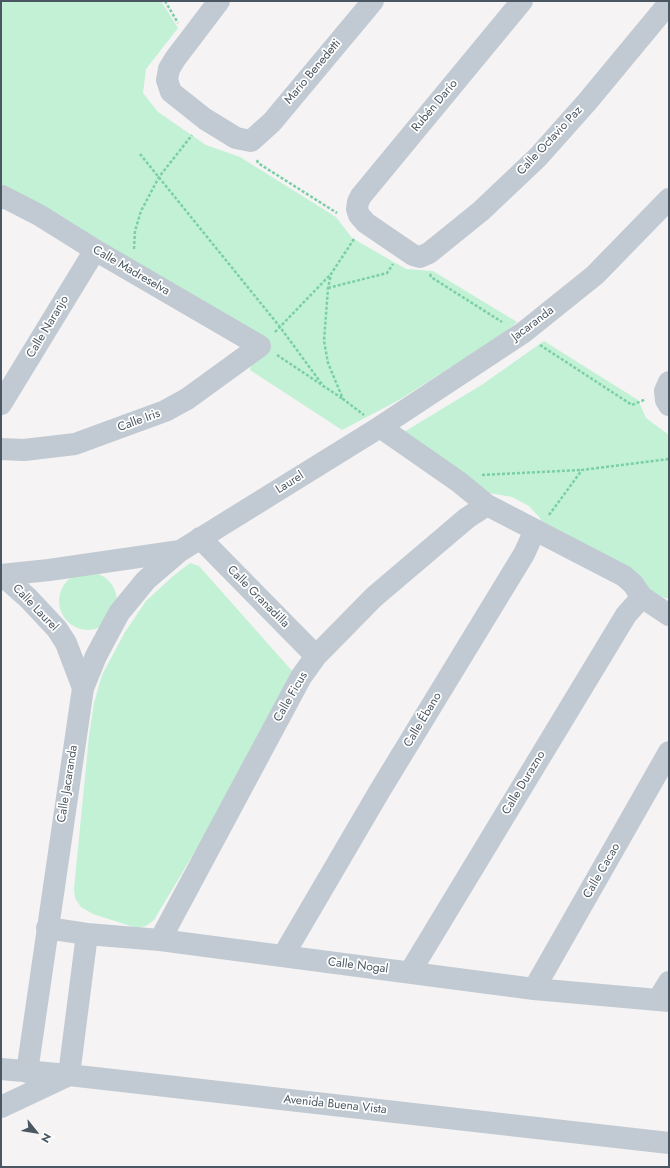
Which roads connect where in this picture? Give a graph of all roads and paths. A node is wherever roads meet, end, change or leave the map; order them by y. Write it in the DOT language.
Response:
graph roads {
  1 [pos="220,1"];
  2 [pos="373,1"];
  3 [pos="522,1"];
  4 [pos="669,3"];
  5 [pos="205,119"];
  6 [pos="251,141"];
  7 [pos="140,154"];
  8 [pos="159,177"];
  9 [pos="2,197"];
  10 [pos="669,199"];
  11 [pos="361,216"];
  12 [pos="95,250"];
  13 [pos="412,254"];
  14 [pos="132,270"];
  15 [pos="332,274"];
  16 [pos="328,288"];
  17 [pos="280,327"];
  18 [pos="524,332"];
  19 [pos="260,346"];
  20 [pos="324,387"];
  21 [pos="668,393"];
  22 [pos="343,399"];
  23 [pos="1,404"];
  24 [pos="380,427"];
  25 [pos="1,449"];
  26 [pos="669,458"];
  27 [pos="582,470"];
  28 [pos="477,474"];
  29 [pos="487,505"];
  30 [pos="535,530"];
  31 [pos="200,538"];
  32 [pos="180,551"];
  33 [pos="2,575"];
  34 [pos="642,597"];
  35 [pos="669,615"];
  36 [pos="316,656"];
  37 [pos="83,688"];
  38 [pos="669,752"];
  39 [pos="47,928"];
  40 [pos="87,934"];
  41 [pos="160,940"];
  42 [pos="283,956"];
  43 [pos="410,972"];
  44 [pos="534,989"];
  45 [pos="665,994"];
  46 [pos="1,1069"];
  47 [pos="27,1072"];
  48 [pos="69,1075"];
  49 [pos="1,1107"];
  50 [pos="669,1143"];
  1 -- 5 [label="street"];
  2 -- 6 [label="street, Mario Benedetti"];
  3 -- 11 [label="street, Rubén Darío"];
  4 -- 13 [label="street, Calle Octavio Paz"];
  5 -- 6 [label="street"];
  5 -- 8 [label="path"];
  6 -- 11 [label="path"];
  7 -- 8 [label="path"];
  8 -- 14 [label="path"];
  8 -- 17 [label="path"];
  9 -- 12 [label="street, Calle Madreselva"];
  10 -- 18 [label="street, Jacaranda"];
  11 -- 13 [label="street"];
  11 -- 15 [label="path"];
  12 -- 14 [label="street, Calle Madreselva"];
  12 -- 23 [label="street, Calle Naranjo"];
  13 -- 16 [label="path"];
  13 -- 18 [label="path"];
  14 -- 19 [label="street, Calle Madreselva"];
  15 -- 16 [label="path"];
  15 -- 17 [label="path"];
  16 -- 22 [label="path"];
  17 -- 19 [label="path"];
  17 -- 20 [label="path"];
  18 -- 21 [label="path"];
  18 -- 24 [label="street, Jacaranda"];
  19 -- 20 [label="path"];
  19 -- 25 [label="street, Calle Iris"];
  20 -- 22 [label="path"];
  22 -- 24 [label="path"];
  24 -- 29 [label="street"];
  24 -- 31 [label="street, Laurel"];
  26 -- 27 [label="path"];
  27 -- 28 [label="path"];
  27 -- 30 [label="path"];
  29 -- 30 [label="street"];
  29 -- 36 [label="street, Calle Ficus"];
  30 -- 34 [label="street"];
  30 -- 42 [label="street, Calle Ébano"];
  31 -- 32 [label="street, Calle Jacaranda"];
  31 -- 36 [label="street, Calle Granadilla"];
  32 -- 33 [label="street"];
  32 -- 37 [label="street, Calle Jacaranda"];
  33 -- 37 [label="street, Calle Laurel"];
  34 -- 35 [label="street"];
  34 -- 43 [label="street, Calle Durazno"];
  36 -- 41 [label="street, Calle Ficus"];
  37 -- 39 [label="street, Calle Jacaranda"];
  38 -- 44 [label="street, Calle Cacao"];
  39 -- 40 [label="street, Calle Nogal"];
  39 -- 47 [label="street, Calle Jacaranda"];
  40 -- 41 [label="street, Calle Nogal"];
  40 -- 48 [label="street"];
  41 -- 42 [label="street, Calle Nogal"];
  42 -- 43 [label="street, Calle Nogal"];
  43 -- 44 [label="street, Calle Nogal"];
  44 -- 45 [label="street, Calle Nogal"];
  46 -- 47 [label="street, Avenida Buena Vista"];
  47 -- 48 [label="street, Avenida Buena Vista"];
  48 -- 49 [label="street"];
  48 -- 50 [label="street, Avenida Buena Vista"];
}
